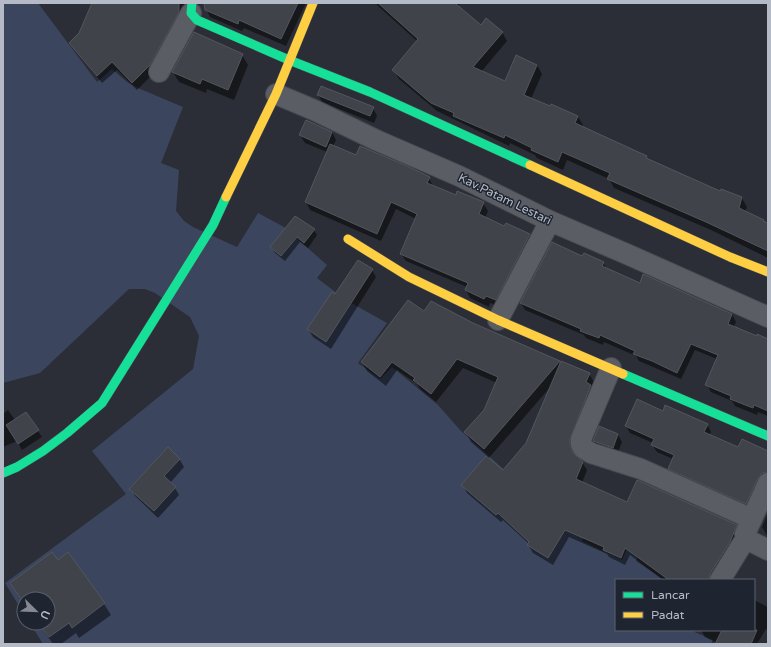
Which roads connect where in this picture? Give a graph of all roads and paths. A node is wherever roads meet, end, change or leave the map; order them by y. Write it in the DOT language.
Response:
graph roads {
  1 [pos="313,3"];
  2 [pos="192,8"];
  3 [pos="288,60"];
  4 [pos="159,72"];
  5 [pos="276,94"];
  6 [pos="550,221"];
  7 [pos="348,239"];
  8 [pos="768,272"];
  9 [pos="768,317"];
  10 [pos="498,320"];
  11 [pos="611,368"];
  12 [pos="768,436"];
  13 [pos="3,473"];
  14 [pos="768,483"];
  15 [pos="752,519"];
  16 [pos="746,538"];
  17 [pos="768,550"];
  18 [pos="721,579"];
  1 -- 3 [label="street"];
  2 -- 3 [label="street"];
  2 -- 4 [label="street"];
  3 -- 5 [label="street"];
  3 -- 8 [label="street"];
  5 -- 6 [label="street, Kav.Patam Lestari"];
  5 -- 13 [label="street"];
  6 -- 9 [label="street, Kav.Patam Lestari"];
  6 -- 10 [label="street"];
  7 -- 10 [label="street"];
  10 -- 11 [label="street"];
  11 -- 12 [label="street"];
  11 -- 15 [label="street"];
  14 -- 15 [label="street"];
  15 -- 16 [label="street"];
  16 -- 17 [label="street"];
  16 -- 18 [label="street"];
}
